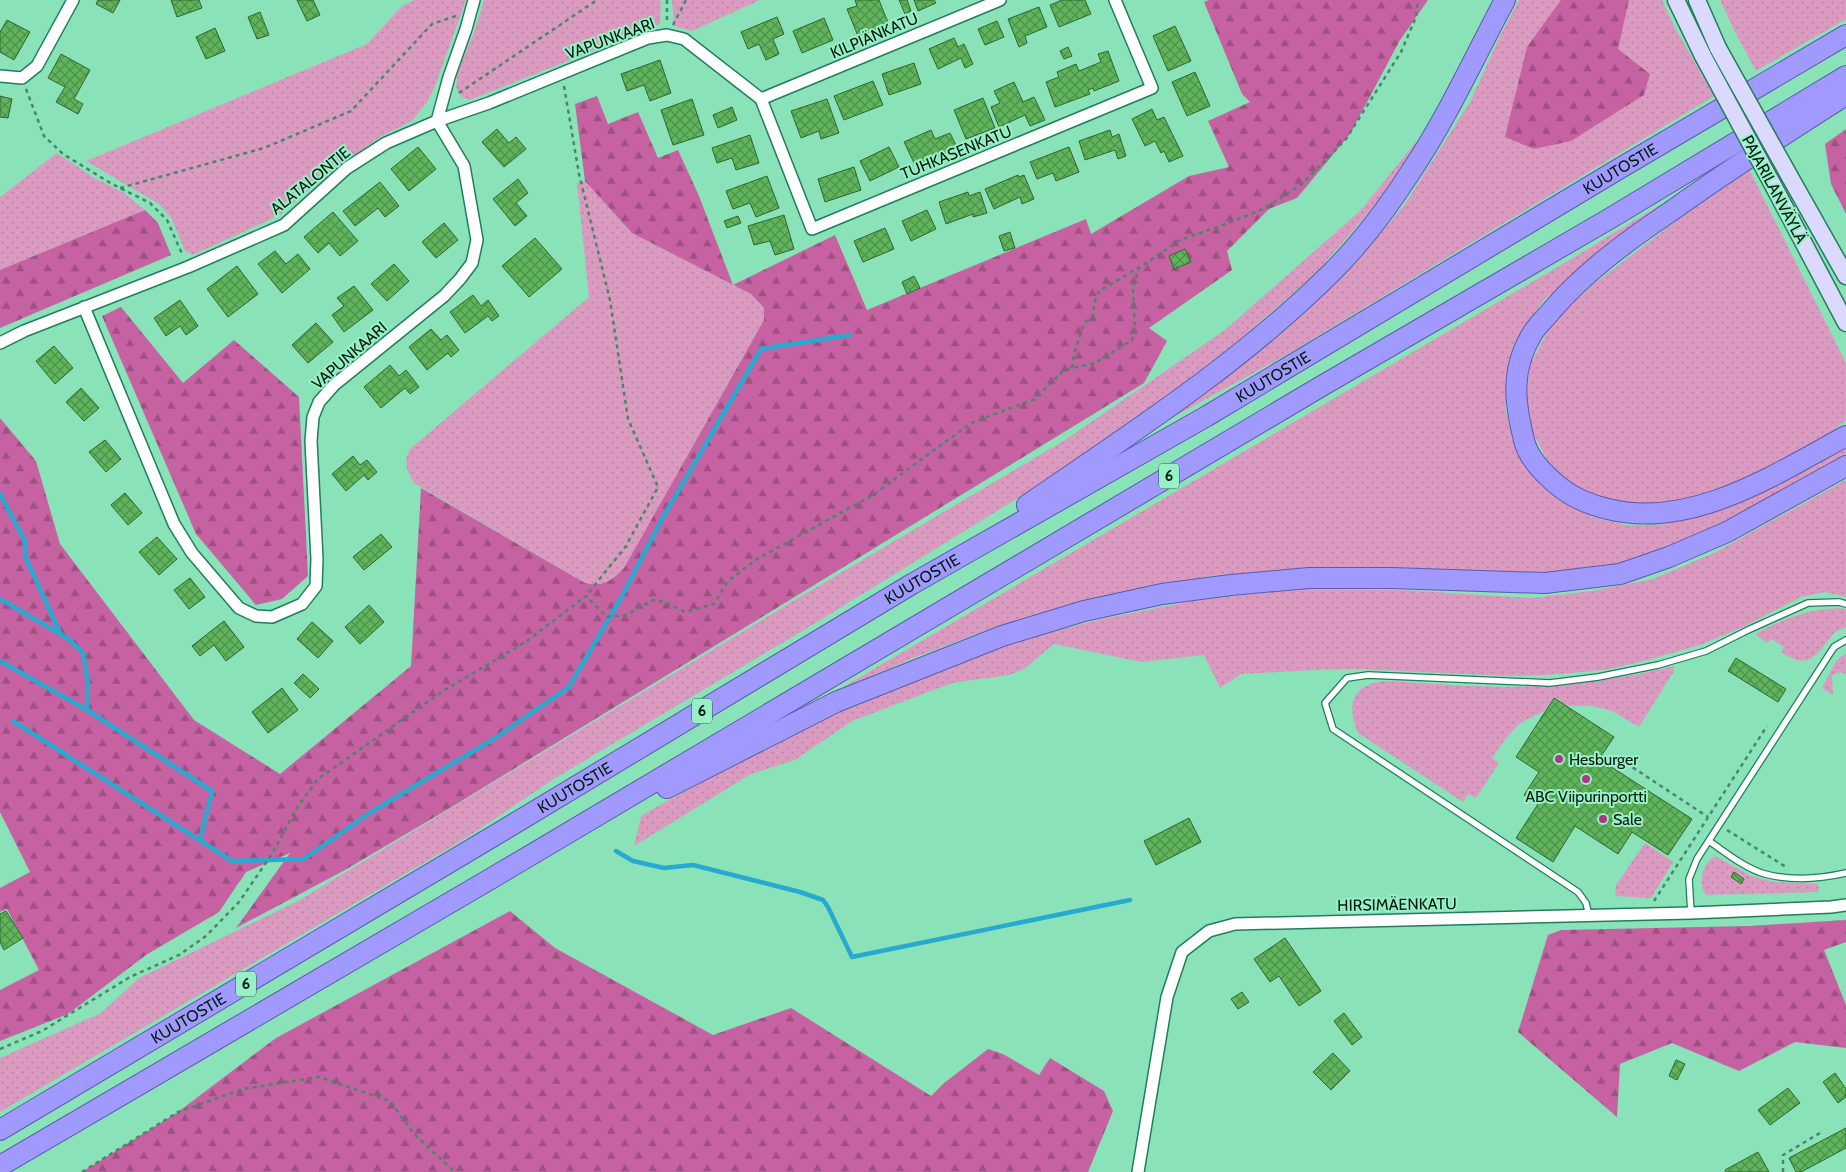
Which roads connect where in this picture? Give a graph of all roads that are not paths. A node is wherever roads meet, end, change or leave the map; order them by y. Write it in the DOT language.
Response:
graph roads {
  1 [pos="72,0"];
  2 [pos="1000,0"];
  3 [pos="1115,0"];
  4 [pos="1505,0"];
  5 [pos="1676,0"];
  6 [pos="1697,0"];
  7 [pos="473,6"];
  8 [pos="1846,35"];
  9 [pos="0,76"];
  10 [pos="1846,76"];
  11 [pos="1846,95"];
  12 [pos="761,99"];
  13 [pos="437,121"];
  14 [pos="1846,276"];
  15 [pos="84,307"];
  16 [pos="1846,323"];
  17 [pos="0,344"];
  18 [pos="1846,436"];
  19 [pos="1846,466"];
  20 [pos="912,584"];
  21 [pos="1846,604"];
  22 [pos="1846,640"];
  23 [pos="1709,841"];
  24 [pos="1846,874"];
  25 [pos="492,878"];
  26 [pos="1846,905"];
  27 [pos="1691,913"];
  28 [pos="1589,916"];
  29 [pos="0,1130"];
  30 [pos="0,1166"];
  31 [pos="1138,1172"];
  1 -- 9 [label="street"];
  2 -- 12 [label="street, KILPIÄNKATU"];
  3 -- 12 [label="street, TUHKASENKATU"];
  4 -- 20 [label="highway"];
  5 -- 16 [label="main road, PAJARILANVÄYLÄ, bridge"];
  6 -- 14 [label="main road, PAJARILANVÄYLÄ, bridge"];
  7 -- 13 [label="street"];
  8 -- 20 [label="highway, KUUTOSTIE / 6"];
  10 -- 25 [label="highway, KUUTOSTIE / 6"];
  11 -- 18 [label="highway"];
  12 -- 13 [label="street, VAPUNKAARI"];
  13 -- 15 [label="street, ALATALONTIE"];
  13 -- 15 [label="street, VAPUNKAARI"];
  15 -- 17 [label="street, ALATALONTIE"];
  19 -- 25 [label="highway"];
  20 -- 29 [label="highway, KUUTOSTIE / 6"];
  21 -- 28 [label="lane"];
  22 -- 23 [label="lane"];
  23 -- 24 [label="lane"];
  23 -- 27 [label="lane"];
  25 -- 30 [label="highway, KUUTOSTIE / 6"];
  26 -- 27 [label="street, HIRSIMÄENKATU"];
  27 -- 28 [label="street, HIRSIMÄENKATU"];
  28 -- 31 [label="street, HIRSIMÄENKATU"];
}
